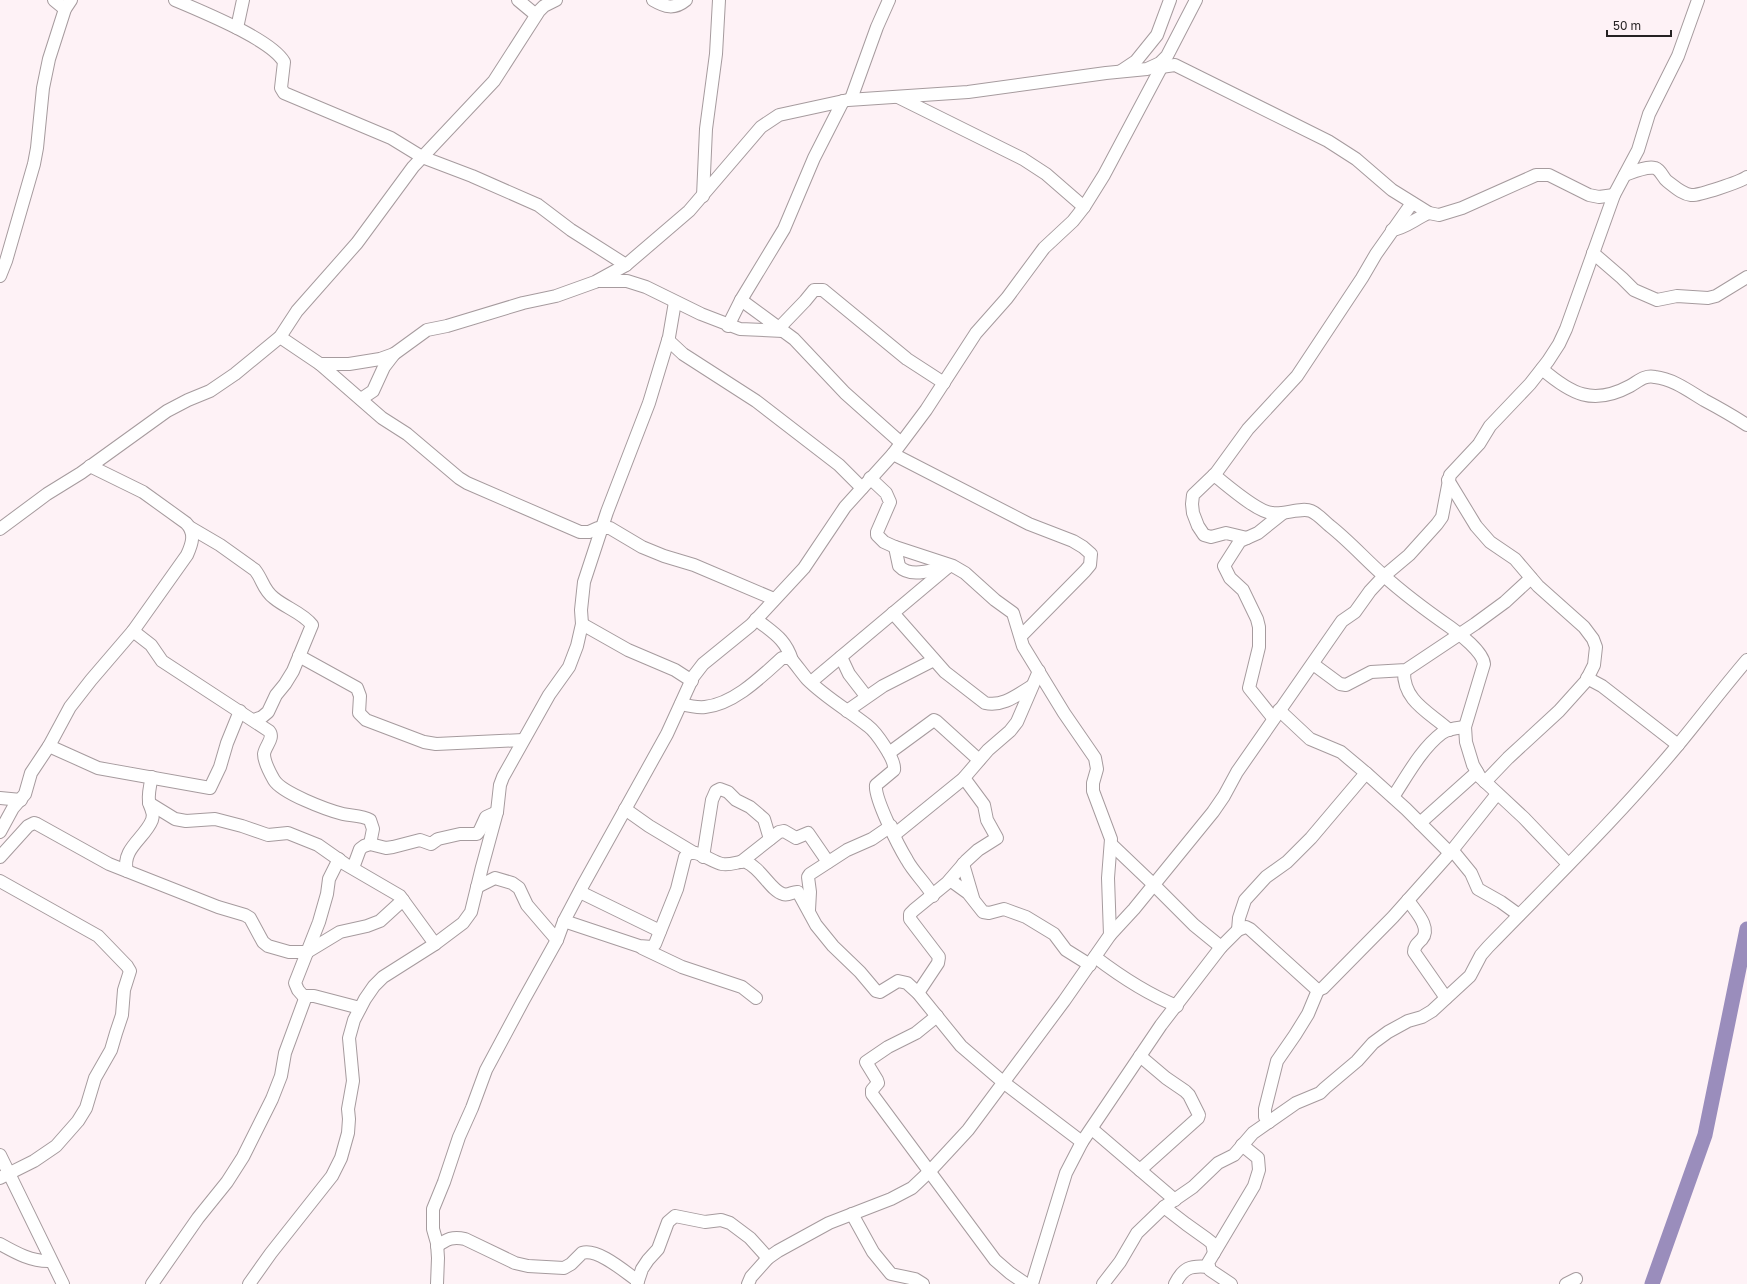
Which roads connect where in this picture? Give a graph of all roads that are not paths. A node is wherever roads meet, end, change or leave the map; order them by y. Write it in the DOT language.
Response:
graph roads {
  1 [pos="54,0"];
  2 [pos="175,0"];
  3 [pos="243,0"];
  4 [pos="518,0"];
  5 [pos="556,0"];
  6 [pos="653,0"];
  7 [pos="686,0"];
  8 [pos="720,0"];
  9 [pos="889,0"];
  10 [pos="1170,0"];
  11 [pos="1196,0"];
  12 [pos="1698,0"];
  13 [pos="68,4"];
  14 [pos="536,15"];
  15 [pos="237,28"];
  16 [pos="1162,66"];
  17 [pos="1148,69"];
  18 [pos="1120,72"];
  19 [pos="898,97"];
  20 [pos="847,100"];
  21 [pos="422,157"];
  22 [pos="1625,175"];
  23 [pos="1747,177"];
  24 [pos="1614,195"];
  25 [pos="703,196"];
  26 [pos="1412,203"];
  27 [pos="1084,207"];
  28 [pos="1429,213"];
  29 [pos="1392,230"];
  30 [pos="1593,253"];
  31 [pos="626,265"];
  32 [pos="0,276"];
  33 [pos="1747,277"];
  34 [pos="595,282"];
  35 [pos="741,300"];
  36 [pos="675,302"];
  37 [pos="728,326"];
  38 [pos="781,329"];
  39 [pos="280,337"];
  40 [pos="668,340"];
  41 [pos="394,354"];
  42 [pos="320,364"];
  43 [pos="1542,369"];
  44 [pos="944,383"];
  45 [pos="361,398"];
  46 [pos="1747,425"];
  47 [pos="900,442"];
  48 [pos="893,454"];
  49 [pos="90,466"];
  50 [pos="1214,475"];
  51 [pos="870,478"];
  52 [pos="1448,480"];
  53 [pos="862,488"];
  54 [pos="1284,513"];
  55 [pos="190,528"];
  56 [pos="602,528"];
  57 [pos="0,529"];
  58 [pos="1247,538"];
  59 [pos="895,547"];
  60 [pos="950,566"];
  61 [pos="1384,576"];
  62 [pos="1531,578"];
  63 [pos="774,599"];
  64 [pos="893,613"];
  65 [pos="756,619"];
  66 [pos="582,624"];
  67 [pos="133,631"];
  68 [pos="1460,634"];
  69 [pos="1021,636"];
  70 [pos="299,656"];
  71 [pos="841,657"];
  72 [pos="792,660"];
  73 [pos="934,660"];
  74 [pos="1747,660"];
  75 [pos="1312,664"];
  76 [pos="1039,671"];
  77 [pos="1404,671"];
  78 [pos="1587,678"];
  79 [pos="692,681"];
  80 [pos="811,682"];
  81 [pos="1032,686"];
  82 [pos="866,696"];
  83 [pos="681,704"];
  84 [pos="240,711"];
  85 [pos="846,711"];
  86 [pos="1276,714"];
  87 [pos="254,720"];
  88 [pos="1465,727"];
  89 [pos="1449,730"];
  90 [pos="523,740"];
  91 [pos="1678,745"];
  92 [pos="49,746"];
  93 [pos="889,753"];
  94 [pos="979,760"];
  95 [pos="1478,772"];
  96 [pos="1366,773"];
  97 [pos="152,777"];
  98 [pos="964,778"];
  99 [pos="1485,782"];
  100 [pos="1497,794"];
  101 [pos="1393,797"];
  102 [pos="0,798"];
  103 [pos="21,800"];
  104 [pos="149,803"];
  105 [pos="625,809"];
  106 [pos="497,812"];
  107 [pos="1420,823"];
  108 [pos="892,831"];
  109 [pos="0,832"];
  110 [pos="770,839"];
  111 [pos="370,844"];
  112 [pos="1111,844"];
  113 [pos="1452,852"];
  114 [pos="699,855"];
  115 [pos="0,857"];
  116 [pos="339,859"];
  117 [pos="741,862"];
  118 [pos="828,862"];
  119 [pos="963,864"];
  120 [pos="1568,864"];
  121 [pos="353,868"];
  122 [pos="127,871"];
  123 [pos="950,880"];
  124 [pos="0,881"];
  125 [pos="1154,884"];
  126 [pos="477,887"];
  127 [pos="580,892"];
  128 [pos="932,896"];
  129 [pos="403,900"];
  130 [pos="1408,900"];
  131 [pos="974,901"];
  132 [pos="809,910"];
  133 [pos="1519,915"];
  134 [pos="564,921"];
  135 [pos="1238,930"];
  136 [pos="660,931"];
  137 [pos="1110,935"];
  138 [pos="557,940"];
  139 [pos="434,944"];
  140 [pos="639,946"];
  141 [pos="1221,947"];
  142 [pos="306,952"];
  143 [pos="1092,961"];
  144 [pos="1318,990"];
  145 [pos="918,993"];
  146 [pos="305,998"];
  147 [pos="756,998"];
  148 [pos="1446,998"];
  149 [pos="1177,1006"];
  150 [pos="360,1008"];
  151 [pos="937,1016"];
  152 [pos="1140,1056"];
  153 [pos="1003,1082"];
  154 [pos="1269,1122"];
  155 [pos="1092,1130"];
  156 [pos="1082,1142"];
  157 [pos="1242,1145"];
  158 [pos="0,1155"];
  159 [pos="1140,1170"];
  160 [pos="930,1171"];
  161 [pos="5,1176"];
  162 [pos="1170,1203"];
  163 [pos="852,1214"];
  164 [pos="437,1246"];
  165 [pos="5,1247"];
  166 [pos="1214,1253"];
  167 [pos="0,1257"];
  168 [pos="768,1258"];
  169 [pos="51,1261"];
  170 [pos="1208,1267"];
  171 [pos="638,1282"];
  172 [pos="63,1284"];
  173 [pos="152,1284"];
  174 [pos="249,1284"];
  175 [pos="437,1284"];
  176 [pos="748,1284"];
  177 [pos="923,1284"];
  178 [pos="1026,1284"];
  179 [pos="1032,1284"];
  180 [pos="1103,1284"];
  181 [pos="1175,1284"];
  182 [pos="1231,1284"];
  1 -- 13 [label="street"];
  2 -- 15 [label="street"];
  3 -- 15 [label="street"];
  4 -- 14 [label="street"];
  5 -- 14 [label="street"];
  6 -- 7 [label="street"];
  8 -- 25 [label="street"];
  9 -- 20 [label="street"];
  10 -- 18 [label="street"];
  11 -- 17 [label="street"];
  12 -- 22 [label="street"];
  13 -- 32 [label="street"];
  14 -- 21 [label="street"];
  15 -- 21 [label="street"];
  16 -- 17 [label="street"];
  16 -- 26 [label="street"];
  16 -- 27 [label="street"];
  17 -- 18 [label="street"];
  18 -- 19 [label="street"];
  19 -- 20 [label="street"];
  19 -- 27 [label="street"];
  20 -- 25 [label="street"];
  20 -- 35 [label="street"];
  21 -- 31 [label="street"];
  21 -- 39 [label="street"];
  22 -- 23 [label="street"];
  22 -- 24 [label="street"];
  24 -- 28 [label="street"];
  24 -- 30 [label="street"];
  25 -- 31 [label="street"];
  26 -- 28 [label="street"];
  26 -- 29 [label="street"];
  27 -- 44 [label="street"];
  28 -- 29 [label="street"];
  29 -- 50 [label="street"];
  30 -- 33 [label="street"];
  30 -- 43 [label="street"];
  31 -- 34 [label="street"];
  34 -- 36 [label="street"];
  34 -- 41 [label="street"];
  35 -- 37 [label="street"];
  35 -- 38 [label="street"];
  36 -- 37 [label="street"];
  36 -- 40 [label="street"];
  37 -- 38 [label="street"];
  38 -- 44 [label="street"];
  38 -- 47 [label="street"];
  39 -- 42 [label="street"];
  39 -- 49 [label="street"];
  40 -- 53 [label="street"];
  40 -- 56 [label="street"];
  41 -- 42 [label="street"];
  41 -- 45 [label="street"];
  42 -- 45 [label="street"];
  43 -- 46 [label="street"];
  43 -- 52 [label="street"];
  44 -- 47 [label="street"];
  45 -- 56 [label="street"];
  47 -- 48 [label="street"];
  48 -- 51 [label="street"];
  48 -- 69 [label="street"];
  49 -- 55 [label="street"];
  49 -- 57 [label="street"];
  50 -- 54 [label="street"];
  50 -- 58 [label="street"];
  51 -- 53 [label="street"];
  51 -- 59 [label="street"];
  52 -- 61 [label="street"];
  52 -- 62 [label="street"];
  53 -- 63 [label="street"];
  54 -- 58 [label="street"];
  54 -- 61 [label="street"];
  55 -- 67 [label="street"];
  55 -- 70 [label="street"];
  56 -- 63 [label="street"];
  56 -- 66 [label="street"];
  58 -- 86 [label="street"];
  59 -- 60 [label="street"];
  59 -- 60 [label="street"];
  60 -- 64 [label="street"];
  60 -- 69 [label="street"];
  61 -- 68 [label="street"];
  61 -- 75 [label="street"];
  62 -- 68 [label="street"];
  62 -- 78 [label="street"];
  63 -- 65 [label="street"];
  64 -- 71 [label="street"];
  64 -- 73 [label="street"];
  65 -- 72 [label="street"];
  65 -- 79 [label="street"];
  66 -- 79 [label="street"];
  66 -- 90 [label="street"];
  67 -- 84 [label="street"];
  67 -- 92 [label="street"];
  68 -- 77 [label="street"];
  68 -- 88 [label="street"];
  69 -- 76 [label="street"];
  70 -- 87 [label="street"];
  70 -- 90 [label="street"];
  71 -- 80 [label="street"];
  71 -- 82 [label="street"];
  72 -- 80 [label="street"];
  72 -- 83 [label="street"];
  73 -- 81 [label="street"];
  73 -- 82 [label="street"];
  74 -- 91 [label="street"];
  75 -- 77 [label="street"];
  75 -- 86 [label="street"];
  76 -- 81 [label="street"];
  76 -- 112 [label="street"];
  77 -- 89 [label="street"];
  78 -- 91 [label="street"];
  78 -- 99 [label="street"];
  79 -- 83 [label="street"];
  80 -- 85 [label="street"];
  81 -- 94 [label="street"];
  82 -- 85 [label="street"];
  83 -- 105 [label="street"];
  84 -- 87 [label="street"];
  84 -- 97 [label="street"];
  85 -- 93 [label="street"];
  86 -- 96 [label="street"];
  86 -- 125 [label="street"];
  87 -- 111 [label="street"];
  88 -- 89 [label="street"];
  88 -- 95 [label="street"];
  89 -- 101 [label="street"];
  90 -- 106 [label="street"];
  91 -- 120 [label="street"];
  92 -- 97 [label="street"];
  92 -- 103 [label="street"];
  93 -- 94 [label="street"];
  93 -- 108 [label="street"];
  94 -- 98 [label="street"];
  95 -- 99 [label="street"];
  95 -- 107 [label="street"];
  96 -- 101 [label="street"];
  96 -- 135 [label="street"];
  97 -- 104 [label="street"];
  98 -- 108 [label="street"];
  98 -- 119 [label="street"];
  99 -- 100 [label="street"];
  100 -- 113 [label="street"];
  100 -- 120 [label="street"];
  101 -- 107 [label="street"];
  102 -- 103 [label="street"];
  103 -- 109 [label="street"];
  104 -- 116 [label="street"];
  104 -- 122 [label="street"];
  105 -- 114 [label="street"];
  105 -- 127 [label="street"];
  106 -- 111 [label="street"];
  106 -- 126 [label="street"];
  107 -- 113 [label="street"];
  108 -- 118 [label="street"];
  108 -- 128 [label="street"];
  110 -- 114 [label="street"];
  110 -- 117 [label="street"];
  110 -- 118 [label="street"];
  111 -- 121 [label="street"];
  112 -- 125 [label="street"];
  112 -- 137 [label="street"];
  113 -- 130 [label="street"];
  113 -- 133 [label="street"];
  114 -- 117 [label="street"];
  114 -- 136 [label="street"];
  115 -- 122 [label="street"];
  116 -- 121 [label="street"];
  116 -- 142 [label="street"];
  117 -- 132 [label="street"];
  118 -- 132 [label="street"];
  119 -- 123 [label="street"];
  119 -- 131 [label="street"];
  120 -- 133 [label="street"];
  121 -- 129 [label="street"];
  122 -- 142 [label="street"];
  123 -- 128 [label="street"];
  123 -- 131 [label="street"];
  124 -- 161 [label="street"];
  125 -- 137 [label="street"];
  125 -- 141 [label="street"];
  126 -- 138 [label="street"];
  126 -- 139 [label="street"];
  127 -- 134 [label="street"];
  127 -- 136 [label="street"];
  128 -- 145 [label="street"];
  129 -- 139 [label="street"];
  129 -- 142 [label="street"];
  130 -- 144 [label="street"];
  130 -- 148 [label="street"];
  131 -- 143 [label="street"];
  132 -- 145 [label="street"];
  133 -- 148 [label="street"];
  134 -- 138 [label="street"];
  134 -- 140 [label="street"];
  135 -- 141 [label="street"];
  135 -- 144 [label="street"];
  136 -- 140 [label="street"];
  137 -- 143 [label="street"];
  138 -- 164 [label="street"];
  139 -- 150 [label="street"];
  140 -- 147 [label="street"];
  141 -- 149 [label="street"];
  142 -- 146 [label="street"];
  143 -- 149 [label="street"];
  143 -- 153 [label="street"];
  144 -- 154 [label="street"];
  145 -- 151 [label="street"];
  146 -- 150 [label="street"];
  146 -- 173 [label="street"];
  148 -- 154 [label="street"];
  149 -- 152 [label="street"];
  150 -- 174 [label="street"];
  151 -- 153 [label="street"];
  151 -- 160 [label="street"];
  152 -- 155 [label="street"];
  152 -- 159 [label="street"];
  153 -- 156 [label="street"];
  153 -- 160 [label="street"];
  154 -- 157 [label="street"];
  155 -- 156 [label="street"];
  155 -- 159 [label="street"];
  156 -- 179 [label="street"];
  157 -- 162 [label="street"];
  157 -- 166 [label="street"];
  158 -- 161 [label="street"];
  159 -- 162 [label="street"];
  160 -- 163 [label="street"];
  160 -- 178 [label="street"];
  161 -- 169 [label="street"];
  162 -- 166 [label="street"];
  162 -- 180 [label="street"];
  163 -- 168 [label="street"];
  163 -- 177 [label="street"];
  164 -- 171 [label="street"];
  164 -- 175 [label="street"];
  165 -- 167 [label="street"];
  165 -- 169 [label="street"];
  166 -- 170 [label="street"];
  168 -- 171 [label="street"];
  168 -- 176 [label="street"];
  169 -- 172 [label="street"];
  170 -- 181 [label="street"];
  170 -- 182 [label="street"];
}
